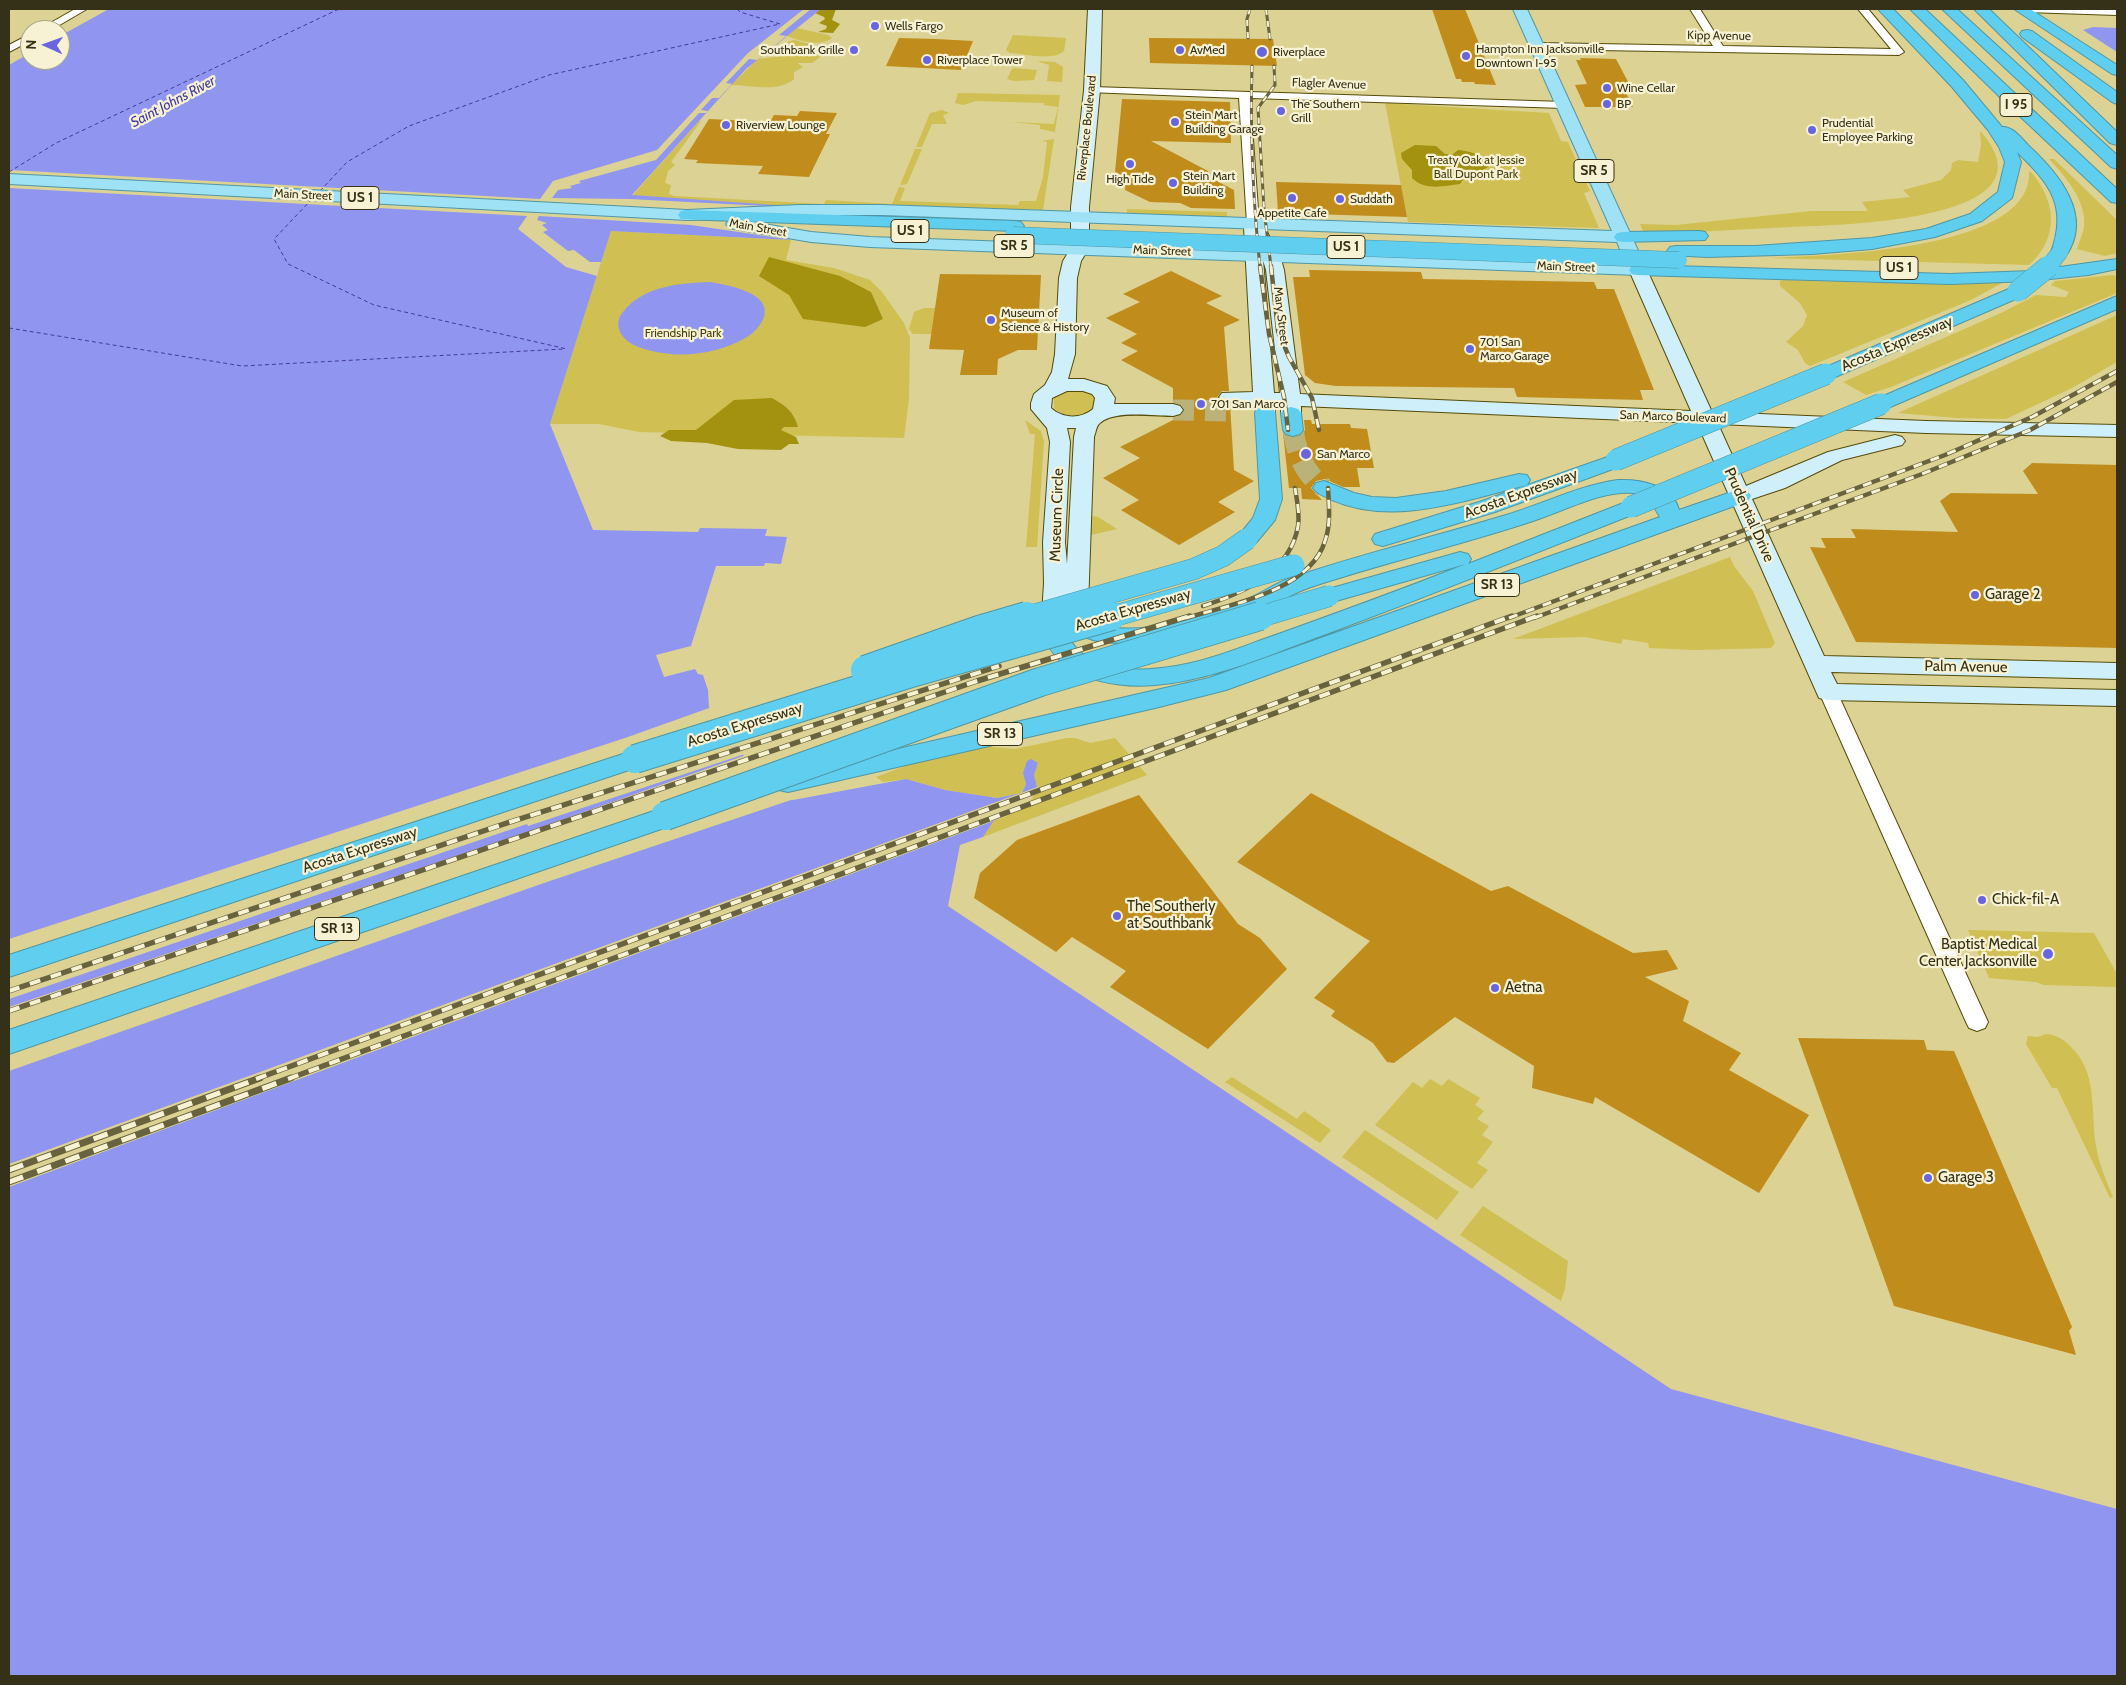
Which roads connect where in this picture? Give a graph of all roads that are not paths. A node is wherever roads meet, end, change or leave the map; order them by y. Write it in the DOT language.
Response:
graph roads {
  1 [pos="82,9"];
  2 [pos="1096,9"];
  3 [pos="1520,9"];
  4 [pos="1695,9"];
  5 [pos="1863,9"];
  6 [pos="1885,9"];
  7 [pos="1917,9"];
  8 [pos="1950,9"];
  9 [pos="1982,9"];
  10 [pos="1995,9"];
  11 [pos="2026,9"];
  12 [pos="2016,11"];
  13 [pos="2117,12"];
  14 [pos="62,20"];
  15 [pos="20,43"];
  16 [pos="1537,46"];
  17 [pos="9,49"];
  18 [pos="1720,49"];
  19 [pos="2117,71"];
  20 [pos="2117,84"];
  21 [pos="1092,90"];
  22 [pos="1244,94"];
  23 [pos="2117,99"];
  24 [pos="1564,105"];
  25 [pos="1979,108"];
  26 [pos="2117,141"];
  27 [pos="2117,164"];
  28 [pos="9,179"];
  29 [pos="2011,180"];
  30 [pos="2117,198"];
  31 [pos="687,216"];
  32 [pos="1080,218"];
  33 [pos="808,222"];
  34 [pos="1253,224"];
  35 [pos="1876,226"];
  36 [pos="1432,231"];
  37 [pos="1744,234"];
  38 [pos="1560,236"];
  39 [pos="1623,237"];
  40 [pos="1080,248"];
  41 [pos="1262,255"];
  42 [pos="1678,255"];
  43 [pos="1438,262"];
  44 [pos="2117,264"];
  45 [pos="1569,267"];
  46 [pos="1638,270"];
  47 [pos="2088,270"];
  48 [pos="1088,273"];
  49 [pos="2117,302"];
  50 [pos="1084,366"];
  51 [pos="1054,387"];
  52 [pos="1097,388"];
  53 [pos="1230,404"];
  54 [pos="1265,405"];
  55 [pos="1292,414"];
  56 [pos="1097,416"];
  57 [pos="1050,418"];
  58 [pos="1708,425"];
  59 [pos="2117,431"];
  60 [pos="1895,441"];
  61 [pos="2117,447"];
  62 [pos="1616,460"];
  63 [pos="1324,488"];
  64 [pos="1057,491"];
  65 [pos="1082,492"];
  66 [pos="1740,496"];
  67 [pos="1631,507"];
  68 [pos="1662,526"];
  69 [pos="1078,566"];
  70 [pos="1055,568"];
  71 [pos="1065,610"];
  72 [pos="1324,636"];
  73 [pos="1816,664"];
  74 [pos="2117,671"];
  75 [pos="2117,679"];
  76 [pos="1828,692"];
  77 [pos="1939,694"];
  78 [pos="2117,698"];
  79 [pos="635,759"];
  80 [pos="665,816"];
  81 [pos="9,966"];
  82 [pos="1977,1022"];
  83 [pos="9,1042"];
  1 -- 14 [label="street"];
  2 -- 21 [label="main road, Riverplace Boulevard"];
  3 -- 16 [label="main road, Prudential Drive / SR 5"];
  4 -- 18 [label="street"];
  5 -- 18 [label="street, Kipp Avenue"];
  6 -- 25 [label="highway"];
  7 -- 30 [label="highway, I 95"];
  8 -- 27 [label="highway, I 95"];
  9 -- 26 [label="highway"];
  10 -- 23 [label="highway"];
  11 -- 13 [label="street"];
  12 -- 19 [label="highway"];
  12 -- 20 [label="highway"];
  15 -- 17 [label="street"];
  16 -- 18 [label="street, Kipp Avenue"];
  16 -- 24 [label="main road, Prudential Drive / SR 5"];
  21 -- 22 [label="street, Flagler Avenue"];
  21 -- 32 [label="main road, Riverplace Boulevard"];
  22 -- 24 [label="street, Flagler Avenue"];
  22 -- 34 [label="street, Mary Street"];
  24 -- 39 [label="main road, Prudential Drive / SR 5"];
  25 -- 29 [label="highway"];
  25 -- 62 [label="highway, Acosta Expressway, bridge"];
  28 -- 31 [label="main road, Main Street / US 1"];
  29 -- 35 [label="highway"];
  29 -- 42 [label="highway, US 1"];
  31 -- 33 [label="main road, Main Street / SR 5"];
  31 -- 33 [label="main road, Main Street / SR 5"];
  32 -- 33 [label="main road, Main Street / SR 5"];
  32 -- 34 [label="main road, Main Street / SR 5"];
  32 -- 40 [label="main road, Riverplace Boulevard"];
  33 -- 40 [label="main road, Main Street / SR 5"];
  33 -- 42 [label="highway, US 1, bridge"];
  34 -- 36 [label="main road, Main Street / SR 5"];
  34 -- 41 [label="main road, Mary Street"];
  36 -- 38 [label="main road, Main Street / SR 5"];
  36 -- 43 [label="main road"];
  37 -- 39 [label="highway"];
  38 -- 39 [label="main road, Main Street / SR 5"];
  38 -- 45 [label="main road"];
  39 -- 46 [label="main road, Prudential Drive / SR 5"];
  40 -- 41 [label="main road, Main Street / SR 5"];
  40 -- 48 [label="main road"];
  40 -- 51 [label="main road, Museum Circle"];
  41 -- 43 [label="main road, Main Street / SR 5"];
  41 -- 54 [label="main road, Mary Street"];
  41 -- 55 [label="main road, Mary Street"];
  42 -- 47 [label="highway, US 1"];
  43 -- 45 [label="main road, Main Street / SR 5"];
  44 -- 47 [label="highway, US 1"];
  45 -- 46 [label="main road, Main Street / SR 5"];
  46 -- 47 [label="highway"];
  46 -- 58 [label="main road, Prudential Drive"];
  49 -- 67 [label="highway, bridge"];
  50 -- 52 [label="main road, Museum Circle"];
  51 -- 52 [label="main road"];
  51 -- 57 [label="main road, Museum Circle"];
  52 -- 56 [label="main road, Museum Circle"];
  52 -- 56 [label="main road"];
  53 -- 54 [label="main road, San Marco Boulevard"];
  54 -- 55 [label="main road, San Marco Boulevard"];
  54 -- 79 [label="highway, bridge"];
  55 -- 58 [label="main road, San Marco Boulevard"];
  56 -- 57 [label="main road"];
  56 -- 65 [label="main road, Museum Circle"];
  57 -- 64 [label="main road, Museum Circle"];
  58 -- 59 [label="main road, San Marco Boulevard"];
  58 -- 60 [label="main road, San Marco Boulevard"];
  58 -- 66 [label="main road, Prudential Drive"];
  60 -- 61 [label="main road, San Marco Boulevard"];
  60 -- 66 [label="main road"];
  62 -- 63 [label="highway"];
  62 -- 79 [label="highway, Acosta Expressway, bridge"];
  64 -- 65 [label="main road"];
  64 -- 70 [label="main road, Museum Circle"];
  65 -- 69 [label="main road, Museum Circle"];
  66 -- 68 [label="highway, SR 13"];
  66 -- 73 [label="main road, Prudential Drive"];
  67 -- 72 [label="highway"];
  67 -- 80 [label="highway, bridge"];
  68 -- 71 [label="highway"];
  68 -- 72 [label="highway, SR 13"];
  69 -- 70 [label="main road"];
  69 -- 71 [label="main road, Museum Circle"];
  70 -- 71 [label="main road, Museum Circle"];
  71 -- 72 [label="highway"];
  72 -- 80 [label="highway, SR 13, bridge"];
  73 -- 74 [label="main road, Palm Avenue"];
  73 -- 76 [label="main road, Prudential Drive"];
  75 -- 77 [label="main road"];
  76 -- 77 [label="main road, Palm Avenue"];
  76 -- 82 [label="street, Prudential Drive"];
  77 -- 78 [label="main road, Palm Avenue"];
  79 -- 81 [label="highway, Acosta Expressway"];
  80 -- 83 [label="highway, SR 13"];
}
